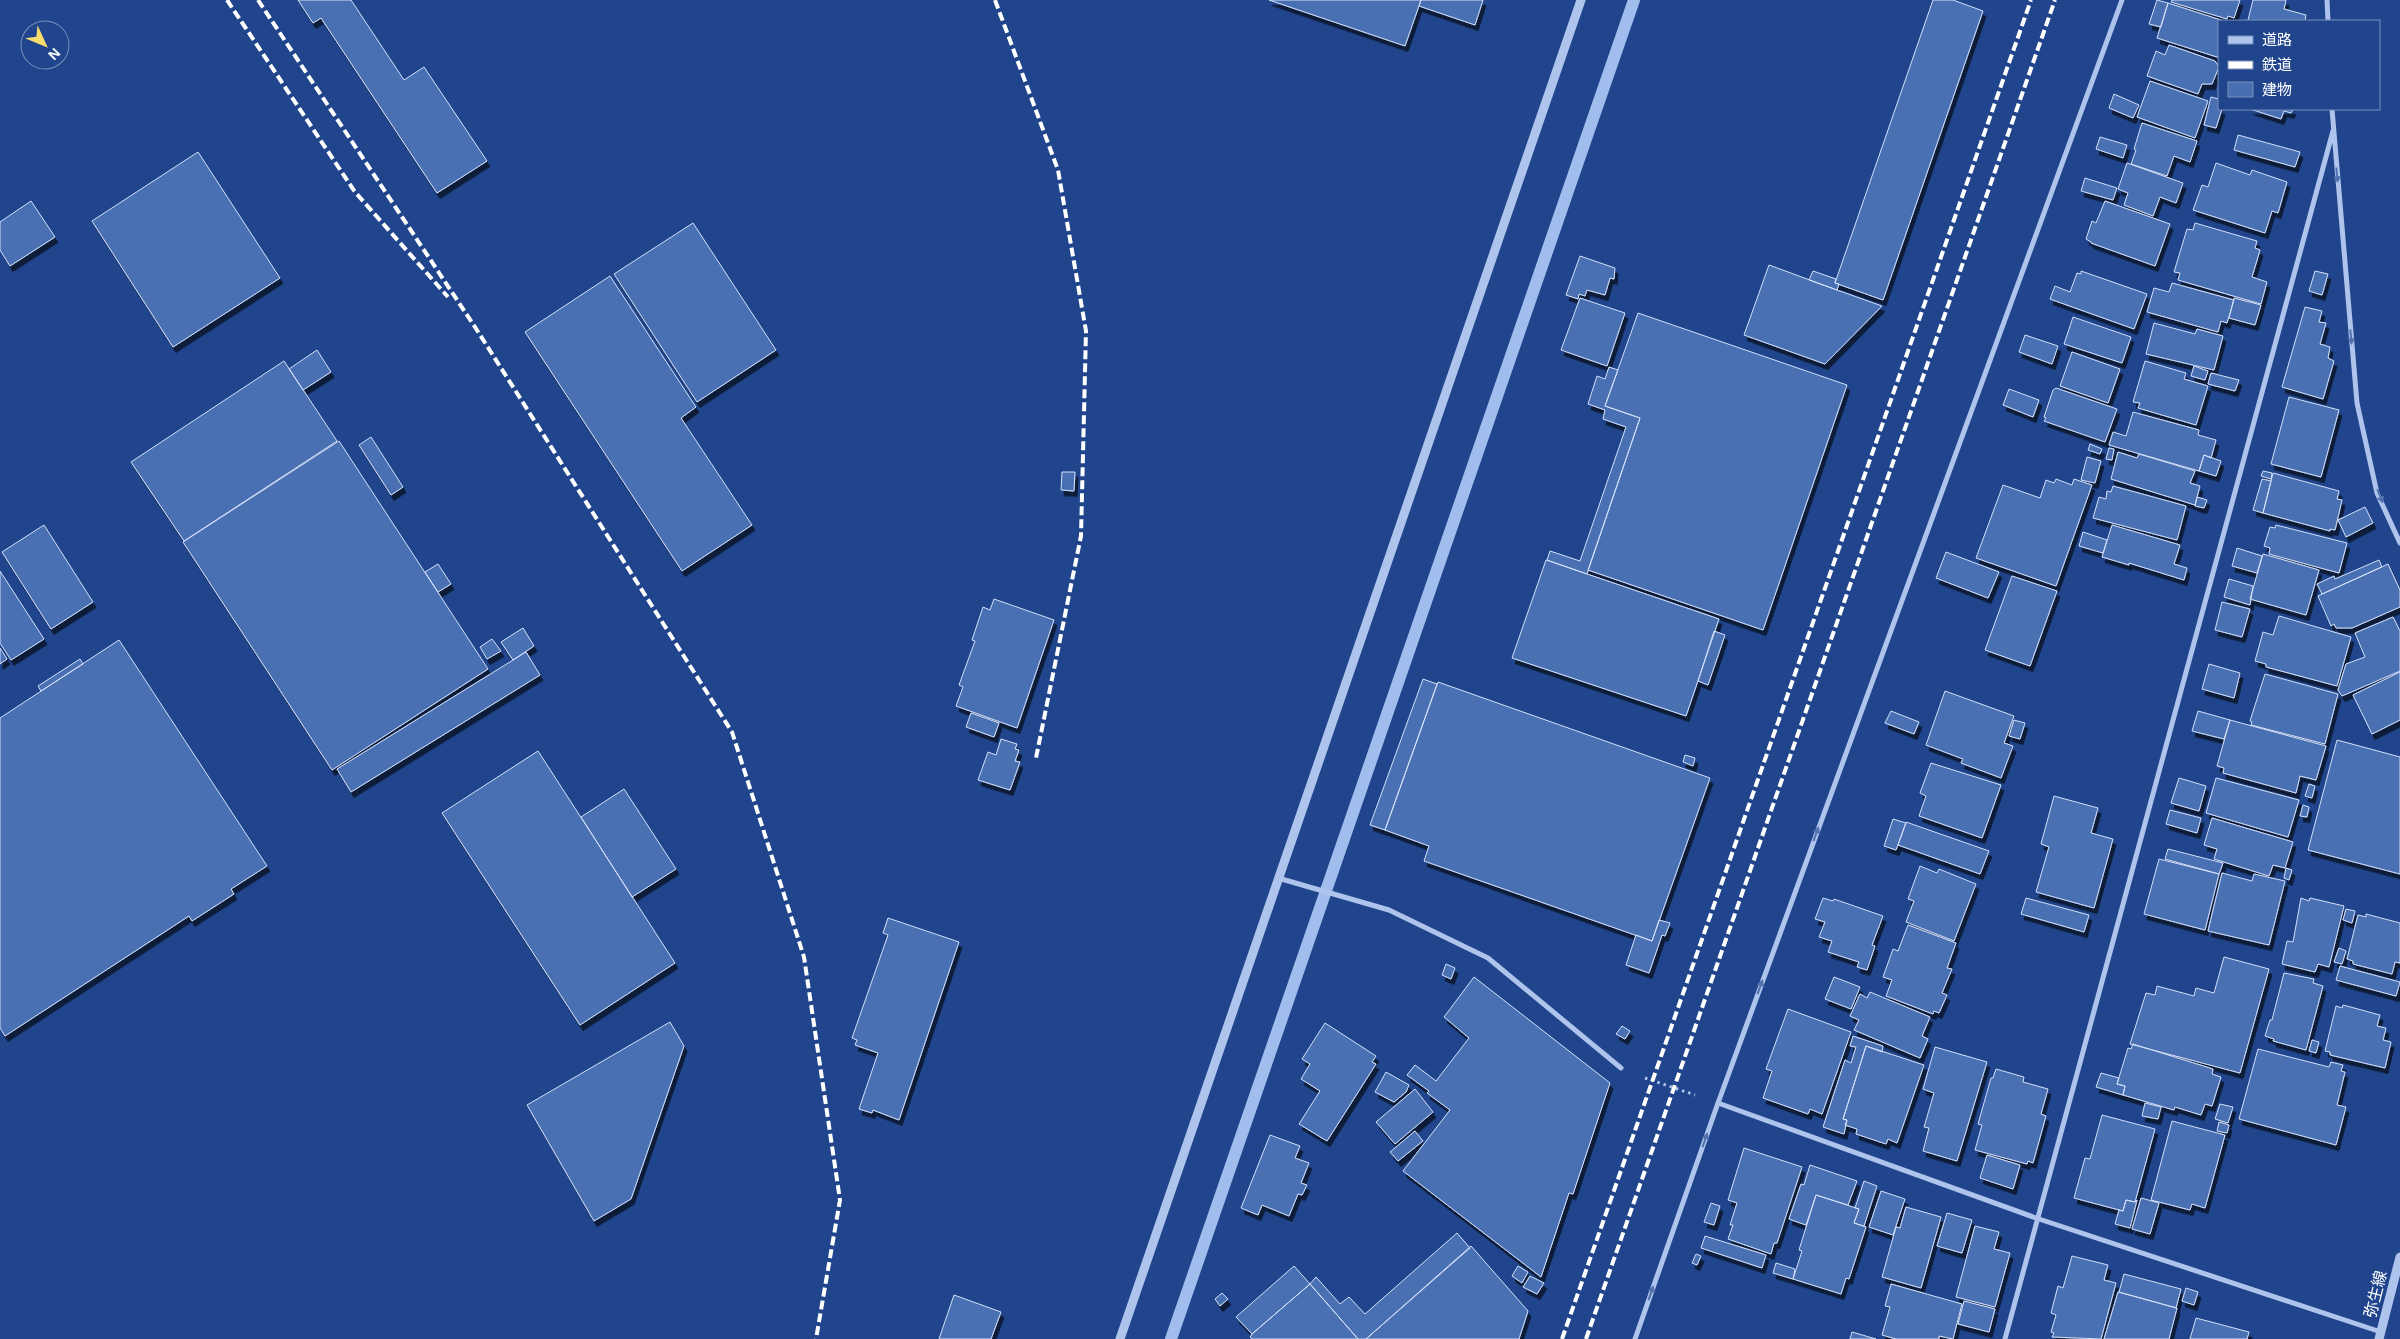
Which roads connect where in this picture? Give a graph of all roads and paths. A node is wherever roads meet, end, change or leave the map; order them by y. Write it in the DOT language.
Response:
graph roads {
  1 [pos="1581,0"];
  2 [pos="2122,0"];
  3 [pos="2327,0"];
  4 [pos="2328,20"];
  5 [pos="2332,110"];
  6 [pos="2333,131"];
  7 [pos="2400,543"];
  8 [pos="1278,878"];
  9 [pos="1621,1068"];
  10 [pos="1718,1103"];
  11 [pos="2036,1218"];
  12 [pos="2400,1257"];
  13 [pos="2380,1335"];
  14 [pos="1120,1339"];
  15 [pos="1635,1339"];
  16 [pos="2005,1339"];
  1 -- 8 [label="street"];
  10 -- 2 [label="street, one-way"];
  3 -- 4 [label="street"];
  5 -- 6 [label="street"];
  6 -- 7 [label="street, one-way"];
  6 -- 11 [label="street"];
  8 -- 9 [label="street"];
  8 -- 14 [label="street"];
  9 -- 10 [label="path"];
  10 -- 11 [label="street"];
  15 -- 10 [label="street, one-way"];
  11 -- 13 [label="street"];
  11 -- 16 [label="street"];
  12 -- 13 [label="street, 弥生線"];
}
